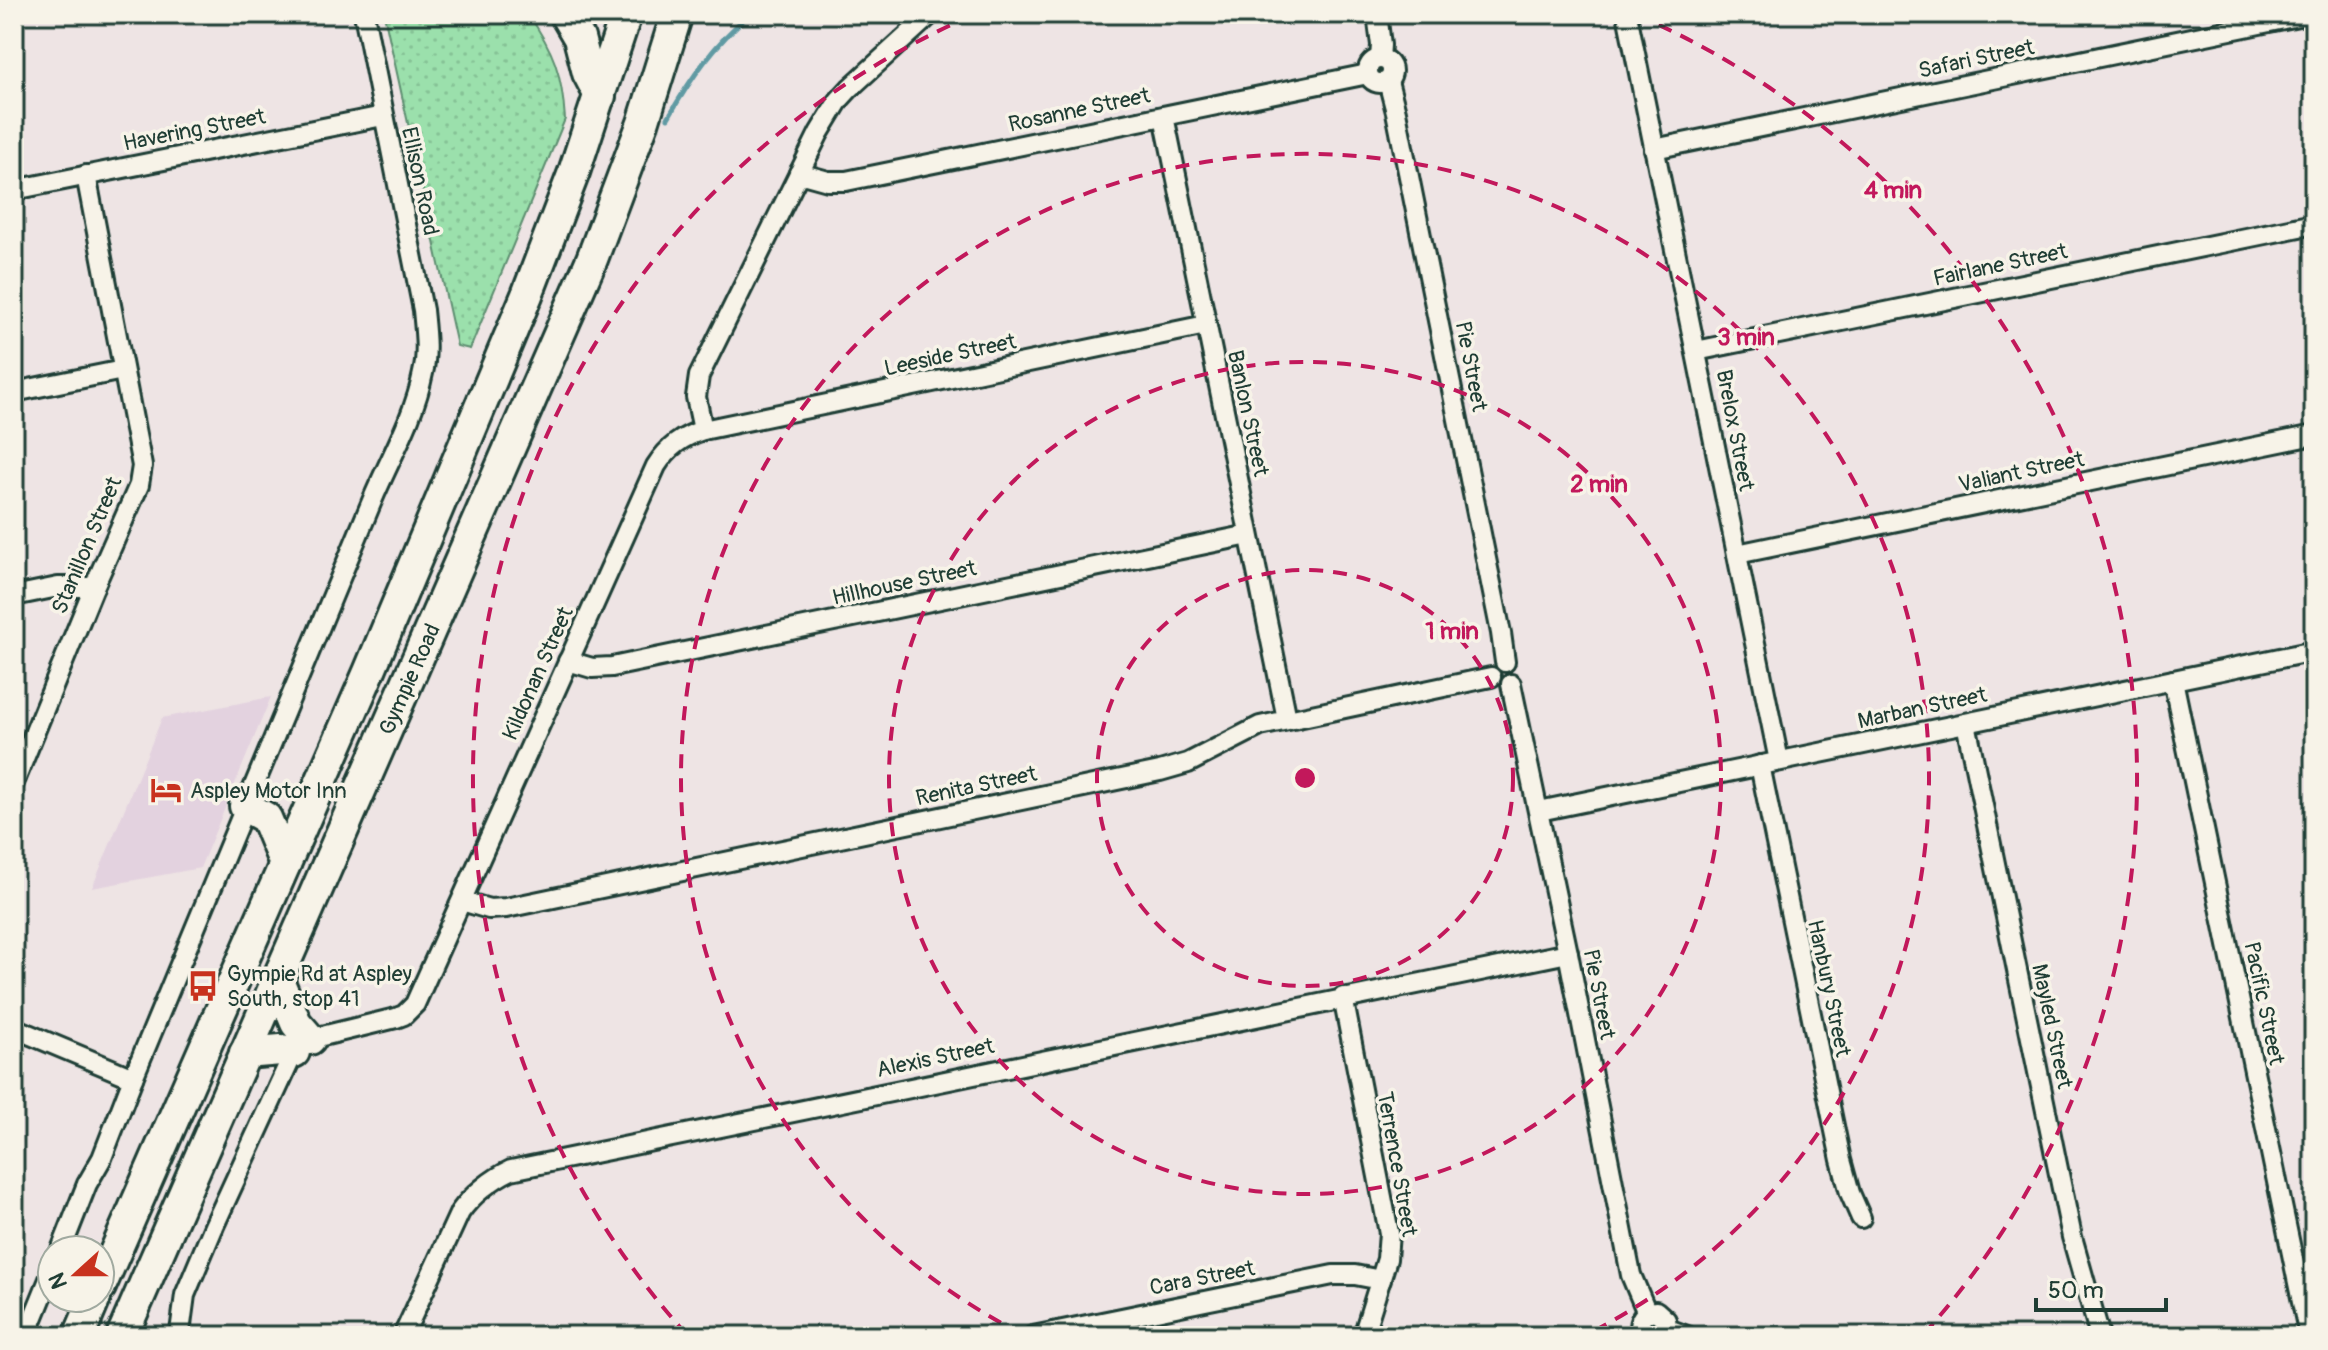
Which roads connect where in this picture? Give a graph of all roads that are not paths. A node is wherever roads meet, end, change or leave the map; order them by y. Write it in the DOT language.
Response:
graph roads {
  1 [pos="364,14"];
  2 [pos="565,14"];
  3 [pos="626,14"];
  4 [pos="695,14"];
  5 [pos="931,14"];
  6 [pos="1377,14"];
  7 [pos="1627,14"];
  8 [pos="2308,14"];
  9 [pos="673,28"];
  10 [pos="1374,66"];
  11 [pos="600,96"];
  12 [pos="383,116"];
  13 [pos="1164,116"];
  14 [pos="1654,149"];
  15 [pos="799,173"];
  16 [pos="86,175"];
  17 [pos="14,190"];
  18 [pos="2314,224"];
  19 [pos="1206,325"];
  20 [pos="1696,351"];
  21 [pos="123,370"];
  22 [pos="14,392"];
  23 [pos="703,430"];
  24 [pos="2314,435"];
  25 [pos="1249,535"];
  26 [pos="1737,554"];
  27 [pos="94,587"];
  28 [pos="14,596"];
  29 [pos="2314,651"];
  30 [pos="568,661"];
  31 [pos="1505,662"];
  32 [pos="1491,677"];
  33 [pos="2173,680"];
  34 [pos="1511,684"];
  35 [pos="1287,719"];
  36 [pos="1966,723"];
  37 [pos="1770,763"];
  38 [pos="14,783"];
  39 [pos="245,806"];
  40 [pos="1539,811"];
  41 [pos="285,864"];
  42 [pos="462,901"];
  43 [pos="1568,953"];
  44 [pos="278,980"];
  45 [pos="1343,997"];
  46 [pos="14,1028"];
  47 [pos="302,1046"];
  48 [pos="245,1053"];
  49 [pos="133,1078"];
  50 [pos="1861,1218"];
  51 [pos="67,1234"];
  52 [pos="116,1250"];
  53 [pos="1381,1280"];
  54 [pos="36,1311"];
  55 [pos="1647,1313"];
  56 [pos="88,1314"];
  57 [pos="180,1332"];
  58 [pos="1666,1332"];
  59 [pos="26,1336"];
  60 [pos="79,1336"];
  61 [pos="122,1336"];
  62 [pos="403,1336"];
  63 [pos="1033,1336"];
  64 [pos="1363,1336"];
  65 [pos="1643,1336"];
  66 [pos="1687,1336"];
  67 [pos="2100,1336"];
  68 [pos="2309,1336"];
  1 -- 12 [label="street, Ellison Road"];
  2 -- 11 [label="highway"];
  3 -- 11 [label="highway, Gympie Road"];
  4 -- 9 [label="highway"];
  5 -- 15 [label="street"];
  6 -- 10 [label="street"];
  7 -- 14 [label="street, Brelox Street"];
  8 -- 14 [label="street, Safari Street"];
  9 -- 44 [label="highway, Gympie Road"];
  10 -- 13 [label="street, Rosanne Street"];
  10 -- 31 [label="street, Pie Street"];
  11 -- 41 [label="highway, Gympie Road"];
  12 -- 16 [label="street, Havering Street"];
  12 -- 39 [label="street, Ellison Road"];
  13 -- 15 [label="street, Rosanne Street"];
  13 -- 19 [label="street, Banlon Street"];
  14 -- 20 [label="street, Brelox Street"];
  15 -- 23 [label="street"];
  16 -- 17 [label="street, Havering Street"];
  16 -- 21 [label="street, Stanillon Street"];
  18 -- 20 [label="street, Fairlane Street"];
  19 -- 23 [label="street, Leeside Street"];
  19 -- 25 [label="street, Banlon Street"];
  20 -- 26 [label="street, Brelox Street"];
  21 -- 22 [label="street"];
  21 -- 27 [label="street, Stanillon Street"];
  23 -- 30 [label="street, Kildonan Street"];
  24 -- 26 [label="street, Valiant Street"];
  25 -- 30 [label="street, Hillhouse Street"];
  25 -- 35 [label="street, Banlon Street"];
  26 -- 37 [label="street, Brelox Street"];
  27 -- 28 [label="street"];
  27 -- 38 [label="street, Stanillon Street"];
  29 -- 33 [label="street, Marban Street"];
  30 -- 42 [label="street, Kildonan Street"];
  31 -- 32 [label="street"];
  31 -- 34 [label="street"];
  32 -- 34 [label="street"];
  32 -- 35 [label="street, Renita Street"];
  33 -- 36 [label="street, Marban Street"];
  33 -- 68 [label="street, Pacific Street"];
  34 -- 40 [label="street, Pie Street"];
  35 -- 42 [label="street, Renita Street"];
  36 -- 37 [label="street, Marban Street"];
  36 -- 67 [label="street, Mayled Street"];
  37 -- 40 [label="street, Marban Street"];
  37 -- 50 [label="street, Hanbury Street"];
  39 -- 41 [label="highway"];
  39 -- 49 [label="street"];
  40 -- 43 [label="street, Pie Street"];
  41 -- 52 [label="highway, Gympie Road"];
  42 -- 47 [label="street, Kildonan Street"];
  43 -- 45 [label="street, Alexis Street"];
  43 -- 55 [label="street, Pie Street"];
  44 -- 47 [label="highway"];
  44 -- 48 [label="highway, Gympie Road"];
  45 -- 53 [label="street, Terrence Street"];
  45 -- 62 [label="street, Alexis Street"];
  46 -- 49 [label="street"];
  47 -- 48 [label="highway"];
  47 -- 57 [label="street"];
  48 -- 61 [label="highway, Gympie Road"];
  49 -- 51 [label="street"];
  53 -- 63 [label="street, Cara Street"];
  53 -- 64 [label="street, Terrence Street"];
  54 -- 59 [label="street"];
  55 -- 58 [label="street"];
  55 -- 65 [label="street"];
  56 -- 60 [label="highway"];
  58 -- 66 [label="street"];
}
